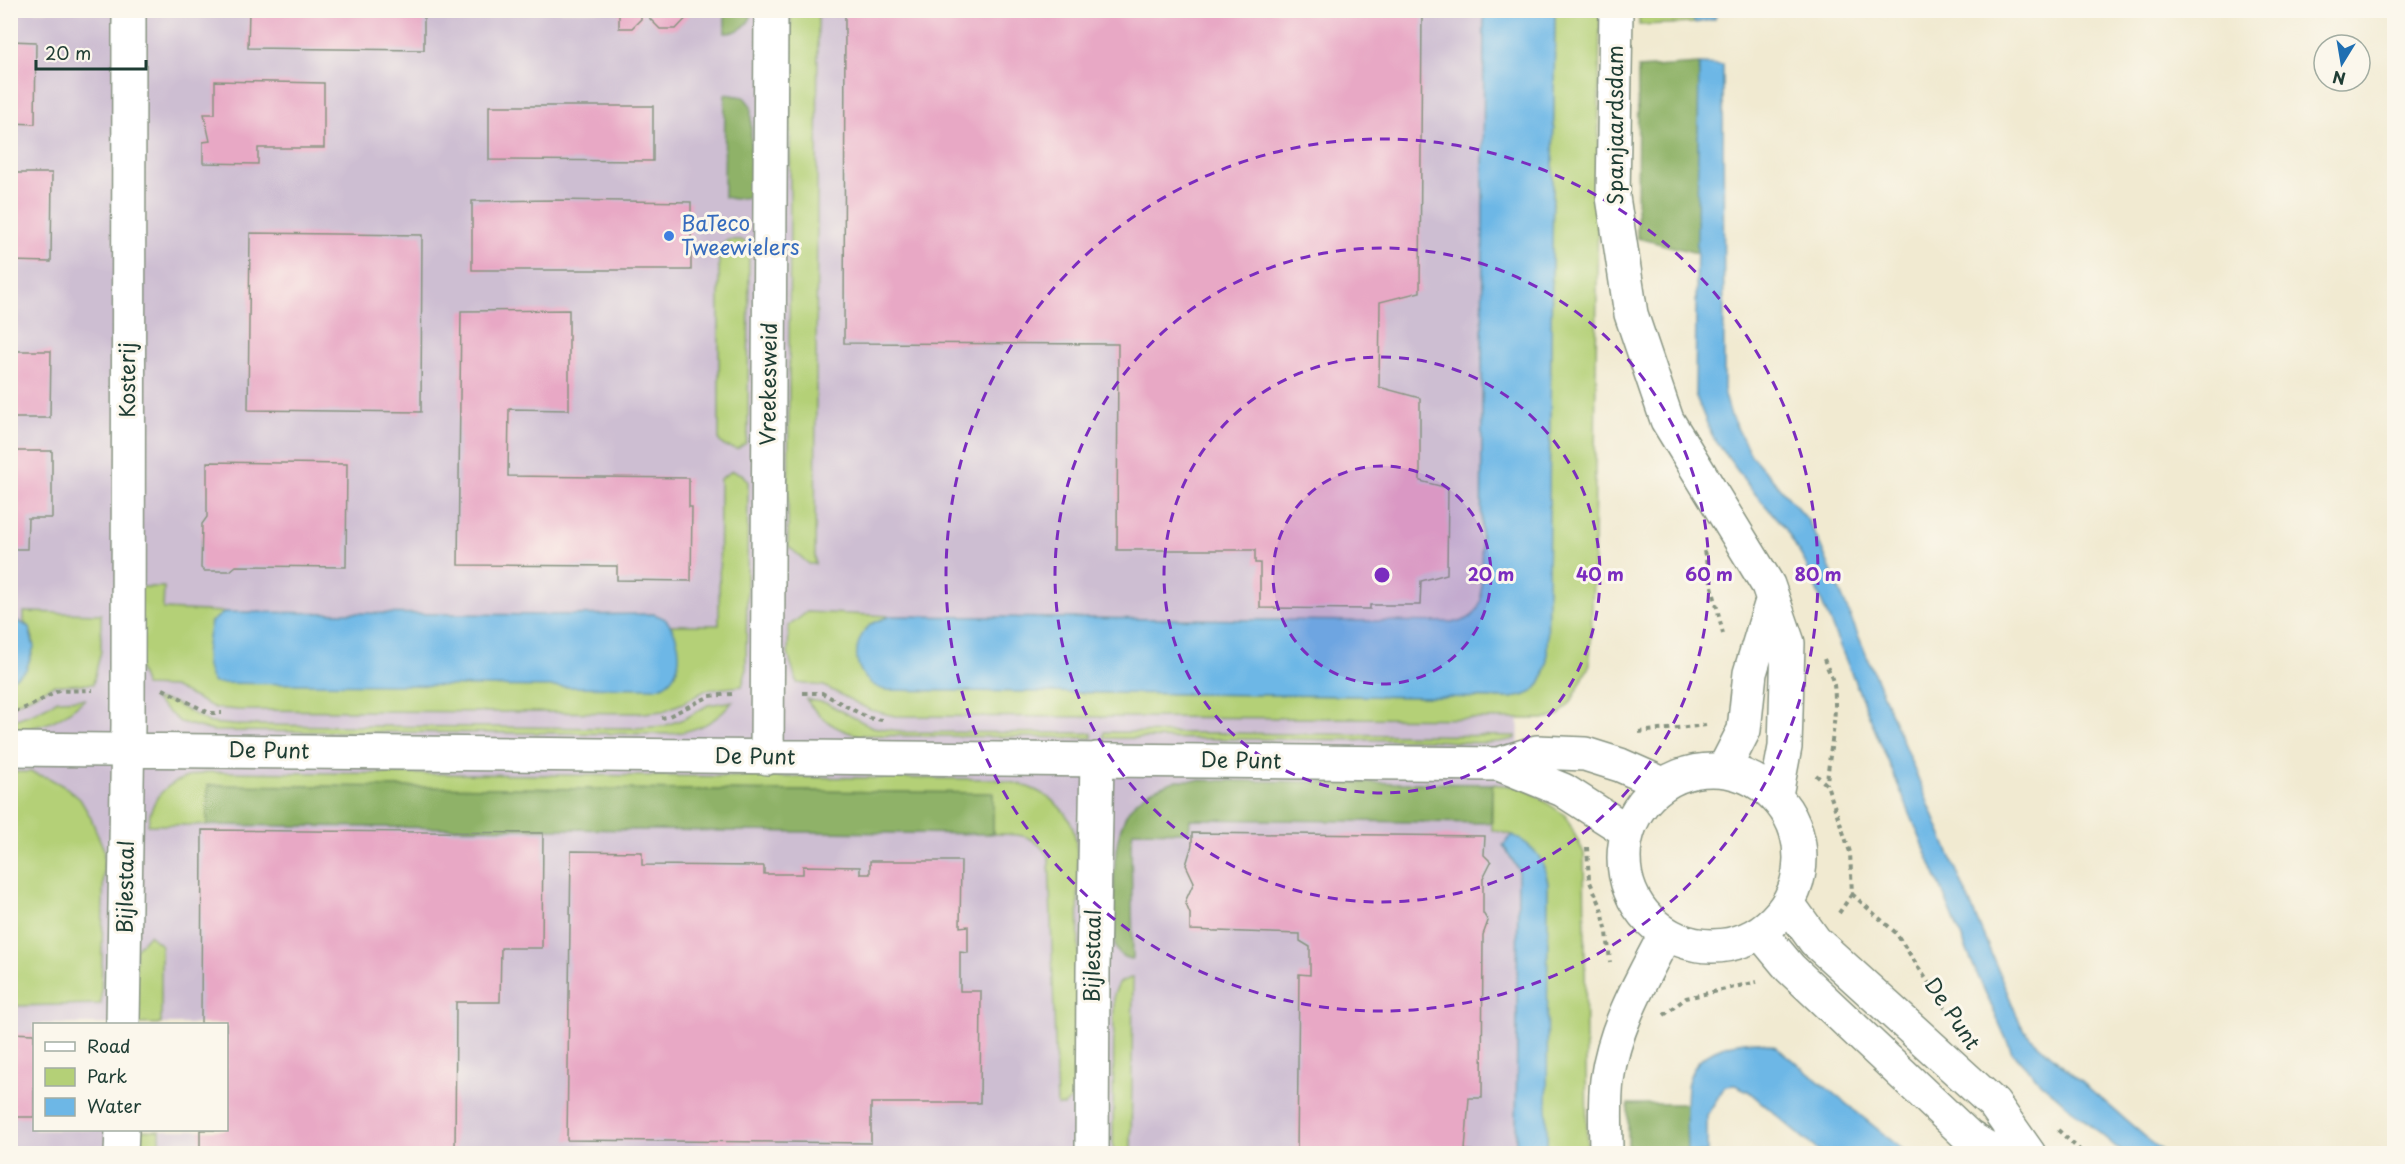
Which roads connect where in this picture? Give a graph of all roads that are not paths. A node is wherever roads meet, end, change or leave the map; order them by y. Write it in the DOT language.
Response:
graph roads {
  1 [pos="129,10"];
  2 [pos="771,10"];
  3 [pos="1616,10"];
  4 [pos="1772,601"];
  5 [pos="10,748"];
  6 [pos="128,749"];
  7 [pos="766,758"];
  8 [pos="1097,759"];
  9 [pos="1499,764"];
  10 [pos="1724,769"];
  11 [pos="1662,784"];
  12 [pos="1776,795"];
  13 [pos="1627,831"];
  14 [pos="1789,904"];
  15 [pos="1761,933"];
  16 [pos="1665,935"];
  17 [pos="123,1023"];
  18 [pos="122,1131"];
  19 [pos="121,1154"];
  20 [pos="1092,1154"];
  21 [pos="1606,1154"];
  22 [pos="1997,1154"];
  23 [pos="2029,1154"];
  1 -- 6 [label="street, Kosterij"];
  2 -- 7 [label="street, Vreekesweid"];
  3 -- 4 [label="street, Spanjaardsdam"];
  4 -- 10 [label="street"];
  4 -- 12 [label="street, Spanjaardsdam"];
  5 -- 6 [label="street, De Punt"];
  6 -- 7 [label="street, De Punt"];
  6 -- 17 [label="street, Bijlestaal"];
  7 -- 8 [label="street, De Punt"];
  8 -- 9 [label="street, De Punt"];
  8 -- 20 [label="street, Bijlestaal"];
  9 -- 11 [label="street, De Punt"];
  9 -- 13 [label="street, De Punt"];
  10 -- 11 [label="street"];
  10 -- 12 [label="street"];
  11 -- 13 [label="street"];
  12 -- 14 [label="street"];
  13 -- 16 [label="street"];
  14 -- 15 [label="street"];
  14 -- 23 [label="street, De Punt"];
  15 -- 16 [label="street"];
  15 -- 22 [label="street"];
  16 -- 21 [label="street"];
  18 -- 19 [label="street"];
}
